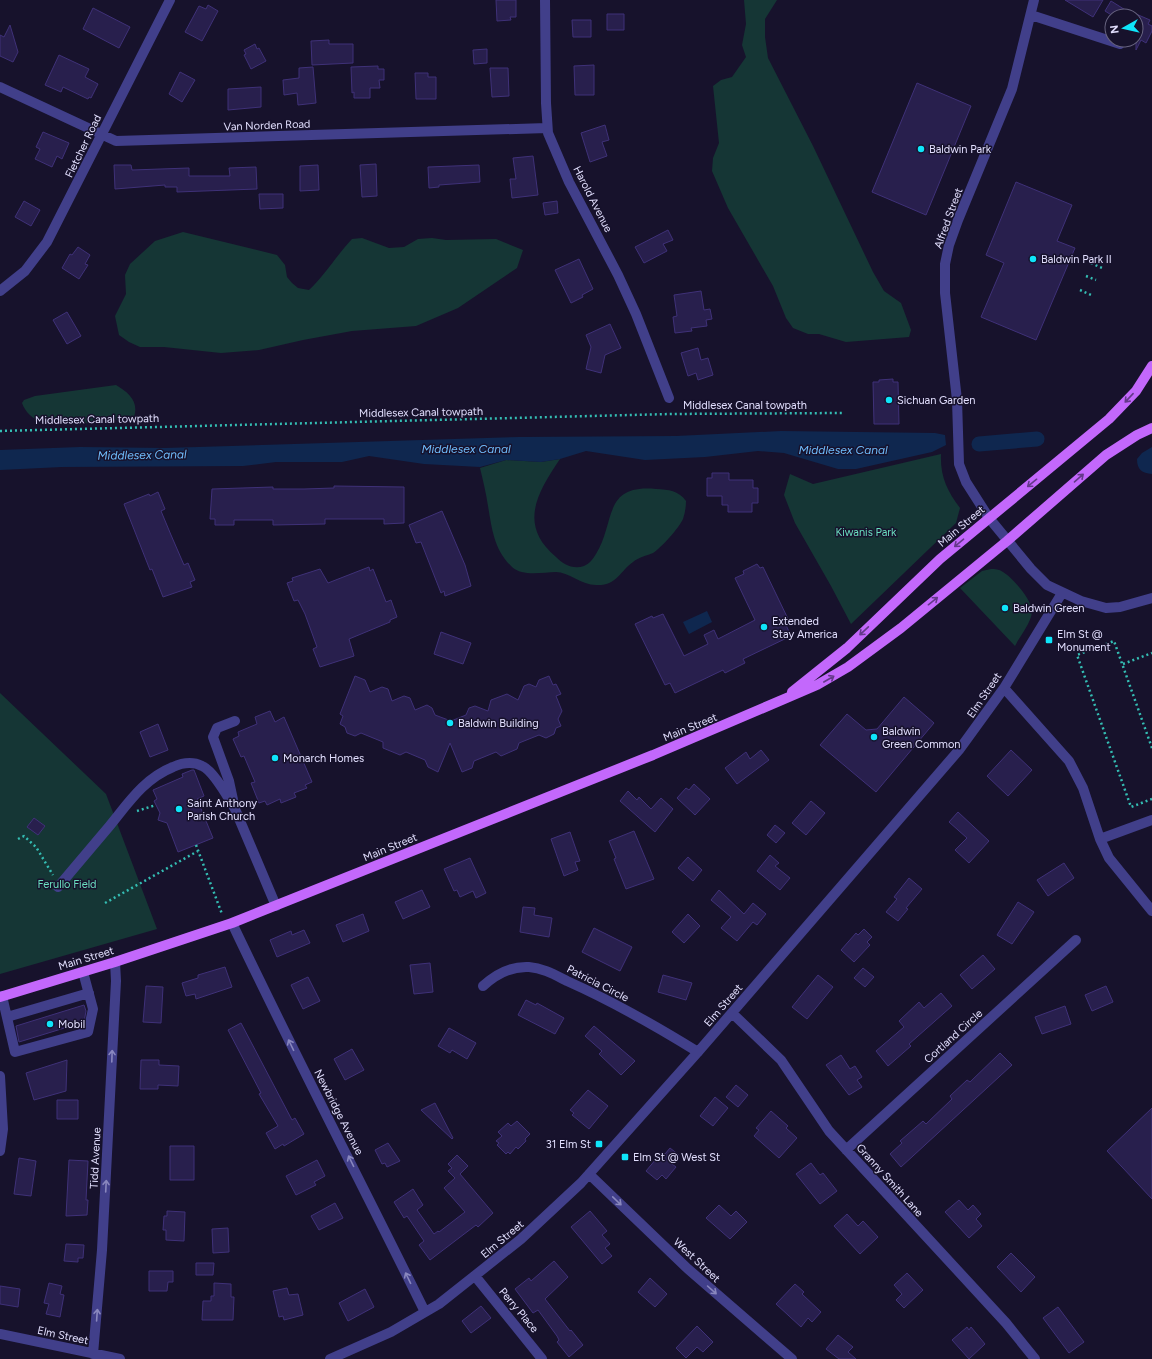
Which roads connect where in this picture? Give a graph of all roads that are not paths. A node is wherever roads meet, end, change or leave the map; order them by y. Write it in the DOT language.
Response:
graph roads {
  1 [pos="170,0"];
  2 [pos="545,0"];
  3 [pos="1034,0"];
  4 [pos="1031,15"];
  5 [pos="1104,39"];
  6 [pos="0,87"];
  7 [pos="547,128"];
  8 [pos="101,135"];
  9 [pos="0,291"];
  10 [pos="1152,366"];
  11 [pos="669,398"];
  12 [pos="1152,428"];
  13 [pos="989,518"];
  14 [pos="1007,541"];
  15 [pos="1062,593"];
  16 [pos="1152,598"];
  17 [pos="1004,688"];
  18 [pos="780,700"];
  19 [pos="236,721"];
  20 [pos="235,809"];
  21 [pos="1152,820"];
  22 [pos="1100,839"];
  23 [pos="58,886"];
  24 [pos="276,906"];
  25 [pos="1152,911"];
  26 [pos="229,924"];
  27 [pos="1076,940"];
  28 [pos="115,962"];
  29 [pos="83,972"];
  30 [pos="483,986"];
  31 [pos="89,992"];
  32 [pos="1,996"];
  33 [pos="732,1013"];
  34 [pos="7,1017"];
  35 [pos="698,1052"];
  36 [pos="0,1076"];
  37 [pos="846,1150"];
  38 [pos="0,1151"];
  39 [pos="589,1174"];
  40 [pos="475,1276"];
  41 [pos="425,1312"];
  42 [pos="0,1334"];
  43 [pos="93,1354"];
  44 [pos="75,1355"];
  45 [pos="120,1359"];
  46 [pos="330,1359"];
  47 [pos="542,1359"];
  48 [pos="792,1359"];
  49 [pos="1036,1359"];
  1 -- 8 [label="street, Fletcher Road"];
  2 -- 7 [label="street, Harold Avenue"];
  3 -- 4 [label="street, Alfred Street"];
  4 -- 5 [label="street"];
  4 -- 13 [label="street, Alfred Street"];
  6 -- 8 [label="street, Van Norden Road"];
  7 -- 8 [label="street, Van Norden Road"];
  7 -- 11 [label="street, Harold Avenue"];
  8 -- 9 [label="street, Fletcher Road"];
  10 -- 13 [label="main road, Main Street, one-way"];
  14 -- 12 [label="main road, Main Street, one-way"];
  13 -- 14 [label="street"];
  13 -- 18 [label="main road, Main Street, one-way"];
  14 -- 15 [label="street"];
  18 -- 14 [label="main road, Main Street, one-way"];
  15 -- 16 [label="street"];
  15 -- 17 [label="street, Elm Street"];
  17 -- 22 [label="street"];
  17 -- 33 [label="street, Elm Street"];
  18 -- 24 [label="main road, Main Street"];
  19 -- 20 [label="street"];
  20 -- 23 [label="street"];
  20 -- 24 [label="street"];
  21 -- 22 [label="street"];
  22 -- 25 [label="street"];
  24 -- 26 [label="main road, Main Street"];
  26 -- 28 [label="main road, Main Street"];
  41 -- 26 [label="street, Newbridge Avenue, one-way"];
  27 -- 37 [label="street, Cortland Circle"];
  28 -- 29 [label="main road, Main Street"];
  43 -- 28 [label="street, Tidd Avenue, one-way"];
  29 -- 31 [label="street"];
  29 -- 32 [label="main road, Main Street"];
  30 -- 35 [label="street, Patricia Circle"];
  31 -- 34 [label="street"];
  31 -- 34 [label="street"];
  32 -- 34 [label="street"];
  33 -- 35 [label="street, Elm Street"];
  33 -- 37 [label="street, Granny Smith Lane"];
  35 -- 39 [label="street, Elm Street"];
  36 -- 38 [label="street"];
  37 -- 49 [label="street, Granny Smith Lane"];
  39 -- 40 [label="street, Elm Street"];
  39 -- 48 [label="street, West Street, one-way"];
  40 -- 41 [label="street, Elm Street"];
  40 -- 47 [label="street, Perry Place"];
  41 -- 46 [label="street, Elm Street"];
  42 -- 44 [label="street, Elm Street"];
  43 -- 44 [label="street, Elm Street"];
  43 -- 45 [label="street, Elm Street"];
}
